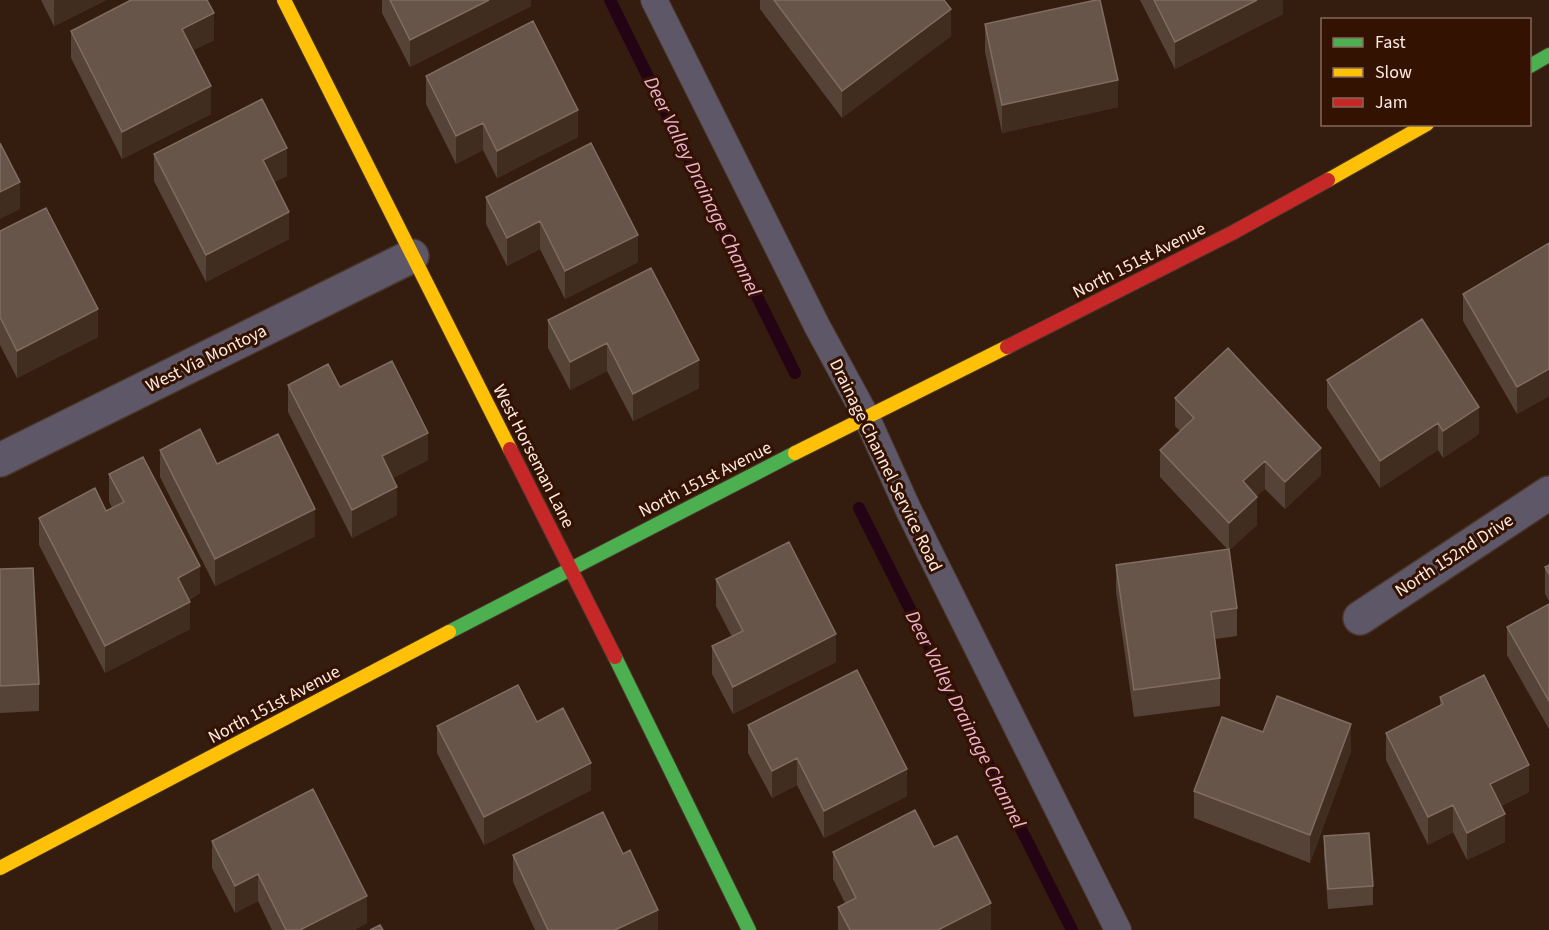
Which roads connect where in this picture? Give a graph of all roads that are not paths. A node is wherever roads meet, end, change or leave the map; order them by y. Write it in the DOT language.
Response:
graph roads {
  1 [pos="284,0"];
  2 [pos="654,0"];
  3 [pos="1549,55"];
  4 [pos="1531,65"];
  5 [pos="1423,126"];
  6 [pos="412,256"];
  7 [pos="866,416"];
  8 [pos="0,460"];
  9 [pos="1549,493"];
  10 [pos="570,568"];
  11 [pos="1360,618"];
  12 [pos="0,868"];
  13 [pos="749,930"];
  14 [pos="1118,930"];
  1 -- 6 [label="street, West Horseman Lane"];
  2 -- 7 [label="lane, Drainage Channel Service Road"];
  3 -- 4 [label="street"];
  5 -- 7 [label="street, North 151st Avenue"];
  6 -- 8 [label="street, West Via Montoya"];
  6 -- 10 [label="street, West Horseman Lane"];
  7 -- 10 [label="street, North 151st Avenue"];
  7 -- 14 [label="lane, Drainage Channel Service Road"];
  9 -- 11 [label="street, North 152nd Drive"];
  10 -- 12 [label="street, North 151st Avenue"];
  10 -- 13 [label="street, West Horseman Lane"];
}
